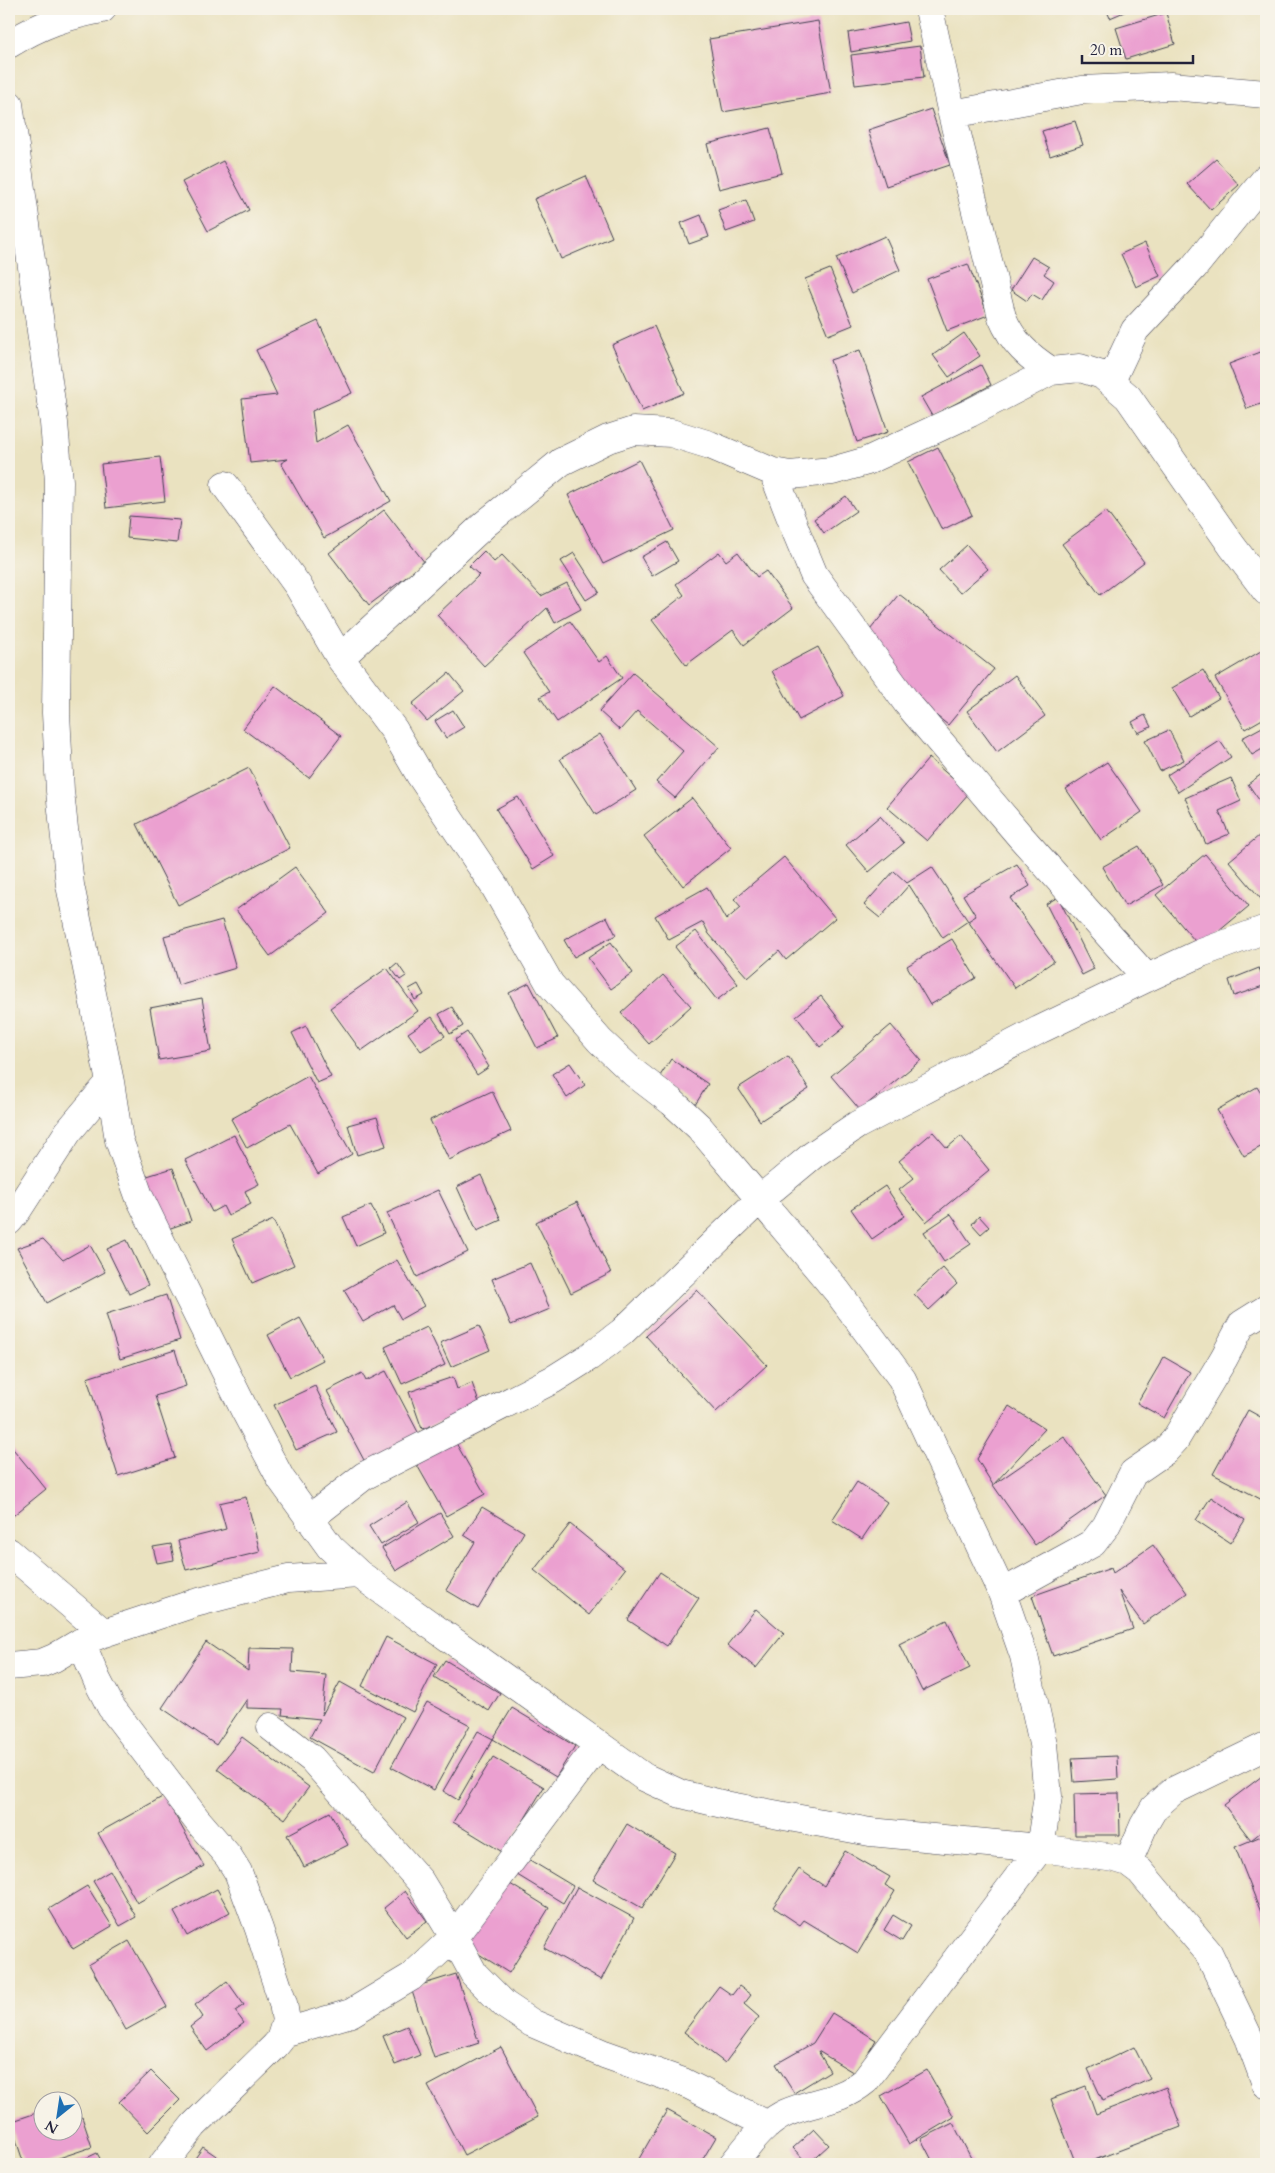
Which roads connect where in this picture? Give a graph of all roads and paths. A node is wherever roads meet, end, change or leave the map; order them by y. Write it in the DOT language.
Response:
graph roads {
  1 [pos="102,9"];
  2 [pos="929,9"];
  3 [pos="9,44"];
  4 [pos="1266,94"];
  5 [pos="10,114"];
  6 [pos="952,114"];
  7 [pos="1266,178"];
  8 [pos="1051,371"];
  9 [pos="1112,381"];
  10 [pos="773,472"];
  11 [pos="225,485"];
  12 [pos="1266,591"];
  13 [pos="340,658"];
  14 [pos="1266,929"];
  15 [pos="1147,978"];
  16 [pos="110,1082"];
  17 [pos="758,1200"];
  18 [pos="9,1221"];
  19 [pos="1266,1309"];
  20 [pos="309,1519"];
  21 [pos="9,1552"];
  22 [pos="359,1574"];
  23 [pos="1002,1593"];
  24 [pos="92,1637"];
  25 [pos="9,1666"];
  26 [pos="271,1727"];
  27 [pos="598,1745"];
  28 [pos="1266,1746"];
  29 [pos="1040,1848"];
  30 [pos="1128,1862"];
  31 [pos="454,1937"];
  32 [pos="282,2033"];
  33 [pos="1258,2036"];
  34 [pos="1266,2084"];
  35 [pos="768,2125"];
  36 [pos="163,2164"];
  37 [pos="733,2164"];
  1 -- 3 [label="street"];
  2 -- 6 [label="street"];
  4 -- 6 [label="street"];
  5 -- 16 [label="street"];
  6 -- 8 [label="street"];
  7 -- 9 [label="street"];
  8 -- 9 [label="street"];
  8 -- 10 [label="street"];
  9 -- 12 [label="street"];
  10 -- 13 [label="street"];
  10 -- 15 [label="street"];
  11 -- 13 [label="street"];
  13 -- 17 [label="street"];
  14 -- 15 [label="street"];
  15 -- 17 [label="street"];
  16 -- 18 [label="street"];
  16 -- 20 [label="street"];
  17 -- 20 [label="street"];
  17 -- 23 [label="street"];
  19 -- 23 [label="street"];
  20 -- 22 [label="street"];
  21 -- 24 [label="street"];
  22 -- 24 [label="street"];
  22 -- 27 [label="street"];
  23 -- 29 [label="street"];
  24 -- 25 [label="street"];
  24 -- 32 [label="street"];
  26 -- 31 [label="street"];
  27 -- 29 [label="street"];
  27 -- 31 [label="street"];
  28 -- 30 [label="street"];
  29 -- 30 [label="street"];
  29 -- 35 [label="street"];
  30 -- 33 [label="street"];
  31 -- 32 [label="street"];
  31 -- 35 [label="street"];
  32 -- 36 [label="street"];
  33 -- 34 [label="street"];
  35 -- 37 [label="street"];
}
